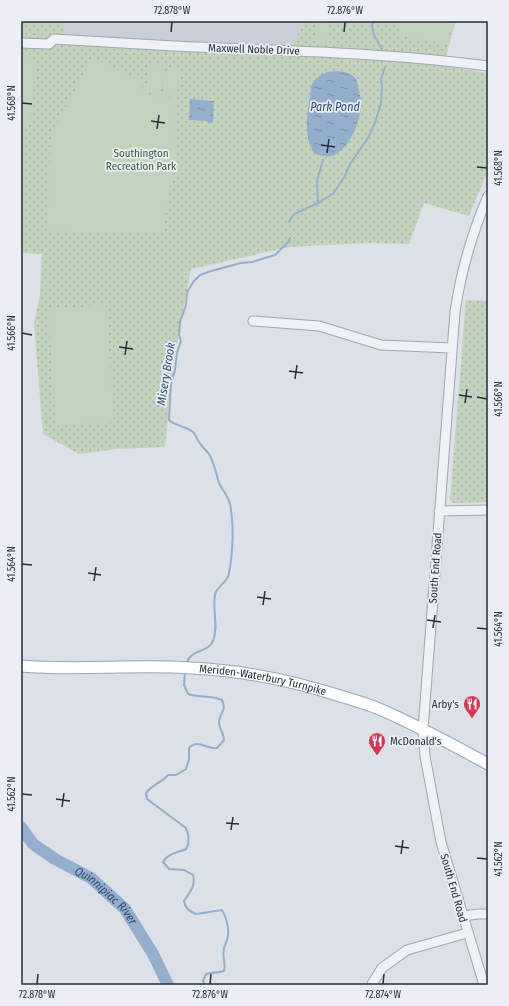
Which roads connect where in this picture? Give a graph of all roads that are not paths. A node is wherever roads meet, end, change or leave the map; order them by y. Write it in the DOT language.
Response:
graph roads {
  1 [pos="21,43"];
  2 [pos="488,66"];
  3 [pos="488,196"];
  4 [pos="252,321"];
  5 [pos="452,348"];
  6 [pos="488,510"];
  7 [pos="439,511"];
  8 [pos="21,666"];
  9 [pos="423,729"];
  10 [pos="488,764"];
  11 [pos="488,914"];
  12 [pos="463,916"];
  13 [pos="467,933"];
  14 [pos="372,984"];
  15 [pos="484,985"];
  1 -- 2 [label="street, Maxwell Noble Drive"];
  3 -- 5 [label="street, South End Road"];
  4 -- 5 [label="street"];
  5 -- 7 [label="street, South End Road"];
  6 -- 7 [label="street"];
  7 -- 9 [label="street, South End Road"];
  8 -- 9 [label="main road, Meriden-Waterbury Turnpike"];
  9 -- 10 [label="main road, Meriden-Waterbury Turnpike"];
  9 -- 12 [label="street, South End Road"];
  11 -- 12 [label="street"];
  12 -- 13 [label="street, South End Road"];
  13 -- 14 [label="street"];
  13 -- 15 [label="street, South End Road"];
}
